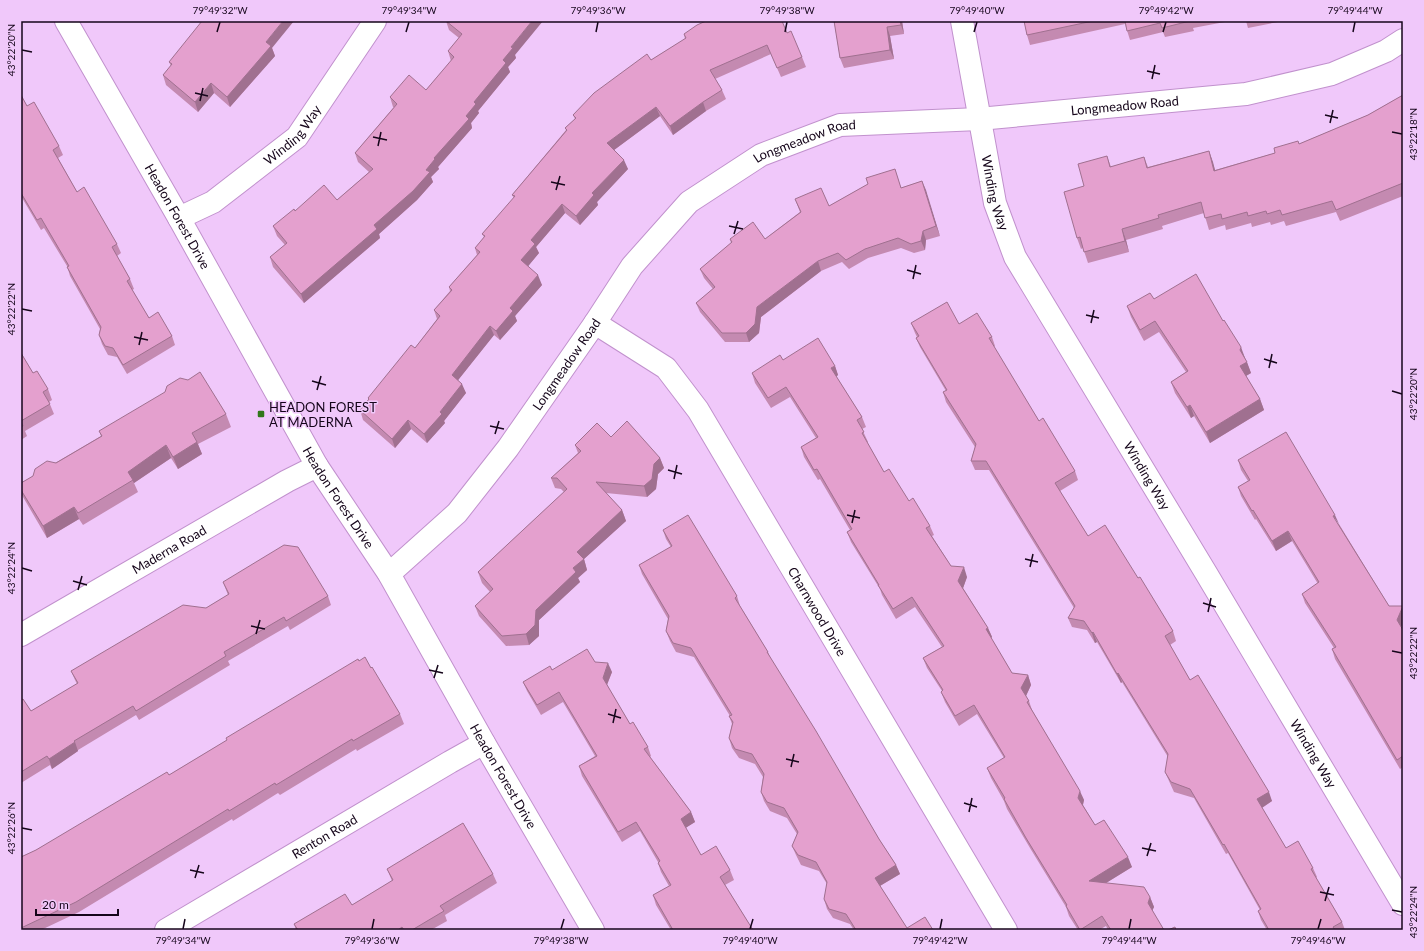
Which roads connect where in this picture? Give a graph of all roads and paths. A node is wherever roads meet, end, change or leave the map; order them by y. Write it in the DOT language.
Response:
graph roads {
  1 [pos="66,21"];
  2 [pos="375,21"];
  3 [pos="962,21"];
  4 [pos="1403,40"];
  5 [pos="980,119"];
  6 [pos="179,218"];
  7 [pos="595,323"];
  8 [pos="317,466"];
  9 [pos="389,574"];
  10 [pos="23,629"];
  11 [pos="484,743"];
  12 [pos="1403,904"];
  13 [pos="166,930"];
  14 [pos="593,930"];
  15 [pos="1006,930"];
  1 -- 6 [label="street, Headon Forest Drive"];
  2 -- 6 [label="street, Winding Way"];
  3 -- 5 [label="street, Winding Way"];
  4 -- 5 [label="street, Longmeadow Road"];
  5 -- 7 [label="street, Longmeadow Road"];
  5 -- 12 [label="street, Winding Way"];
  6 -- 8 [label="street, Headon Forest Drive"];
  7 -- 9 [label="street, Longmeadow Road"];
  7 -- 15 [label="street, Charnwood Drive"];
  8 -- 9 [label="street, Headon Forest Drive"];
  8 -- 10 [label="street, Maderna Road"];
  9 -- 11 [label="street, Headon Forest Drive"];
  11 -- 13 [label="street, Renton Road"];
  11 -- 14 [label="street, Headon Forest Drive"];
}
